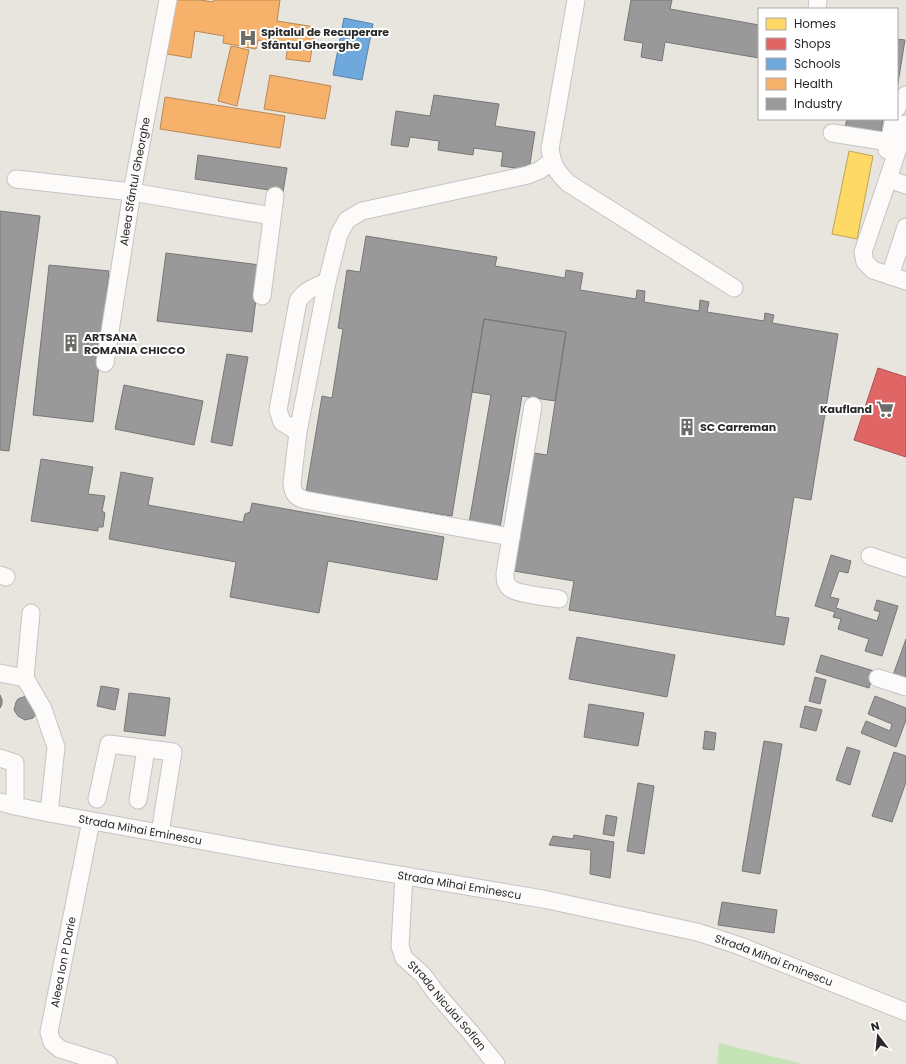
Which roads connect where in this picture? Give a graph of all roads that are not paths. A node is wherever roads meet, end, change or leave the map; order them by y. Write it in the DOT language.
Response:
graph roads {
  1 [pos="168,0"];
  2 [pos="576,0"];
  3 [pos="894,120"];
  4 [pos="906,124"];
  5 [pos="832,133"];
  6 [pos="889,142"];
  7 [pos="552,161"];
  8 [pos="886,173"];
  9 [pos="16,179"];
  10 [pos="906,185"];
  11 [pos="132,192"];
  12 [pos="274,196"];
  13 [pos="272,216"];
  14 [pos="906,227"];
  15 [pos="890,276"];
  16 [pos="906,281"];
  17 [pos="327,282"];
  18 [pos="734,288"];
  19 [pos="262,296"];
  20 [pos="105,364"];
  21 [pos="533,406"];
  22 [pos="298,432"];
  23 [pos="511,537"];
  24 [pos="870,556"];
  25 [pos="906,568"];
  26 [pos="559,599"];
  27 [pos="31,613"];
  28 [pos="0,673"];
  29 [pos="26,678"];
  30 [pos="878,678"];
  31 [pos="906,687"];
  32 [pos="146,749"];
  33 [pos="0,758"];
  34 [pos="97,799"];
  35 [pos="138,800"];
  36 [pos="7,804"];
  37 [pos="49,813"];
  38 [pos="92,820"];
  39 [pos="160,833"];
  40 [pos="404,876"];
  41 [pos="906,1012"];
  42 [pos="108,1064"];
  43 [pos="496,1064"];
  1 -- 11 [label="street, Aleea Sfântul Gheorghe"];
  2 -- 7 [label="street"];
  3 -- 6 [label="street"];
  4 -- 8 [label="street"];
  5 -- 6 [label="street"];
  6 -- 8 [label="street"];
  7 -- 17 [label="street"];
  7 -- 18 [label="street"];
  8 -- 10 [label="street"];
  8 -- 15 [label="street"];
  9 -- 11 [label="street"];
  11 -- 13 [label="street"];
  11 -- 20 [label="street, Aleea Sfântul Gheorghe"];
  12 -- 13 [label="street"];
  13 -- 19 [label="street"];
  14 -- 15 [label="street"];
  15 -- 16 [label="street"];
  17 -- 22 [label="street"];
  17 -- 22 [label="street"];
  21 -- 23 [label="street"];
  22 -- 23 [label="street"];
  23 -- 26 [label="street"];
  24 -- 25 [label="street"];
  27 -- 29 [label="street"];
  28 -- 29 [label="street"];
  29 -- 37 [label="street"];
  30 -- 31 [label="street"];
  32 -- 34 [label="street"];
  32 -- 35 [label="street"];
  32 -- 39 [label="street"];
  33 -- 36 [label="street"];
  36 -- 37 [label="street, Strada Mihai Eminescu"];
  37 -- 38 [label="street, Strada Mihai Eminescu"];
  38 -- 39 [label="street, Strada Mihai Eminescu"];
  38 -- 42 [label="street, Aleea Ion P Darie"];
  39 -- 40 [label="street, Strada Mihai Eminescu"];
  40 -- 41 [label="street, Strada Mihai Eminescu"];
  40 -- 43 [label="street, Strada Niculai Sofian"];
}
